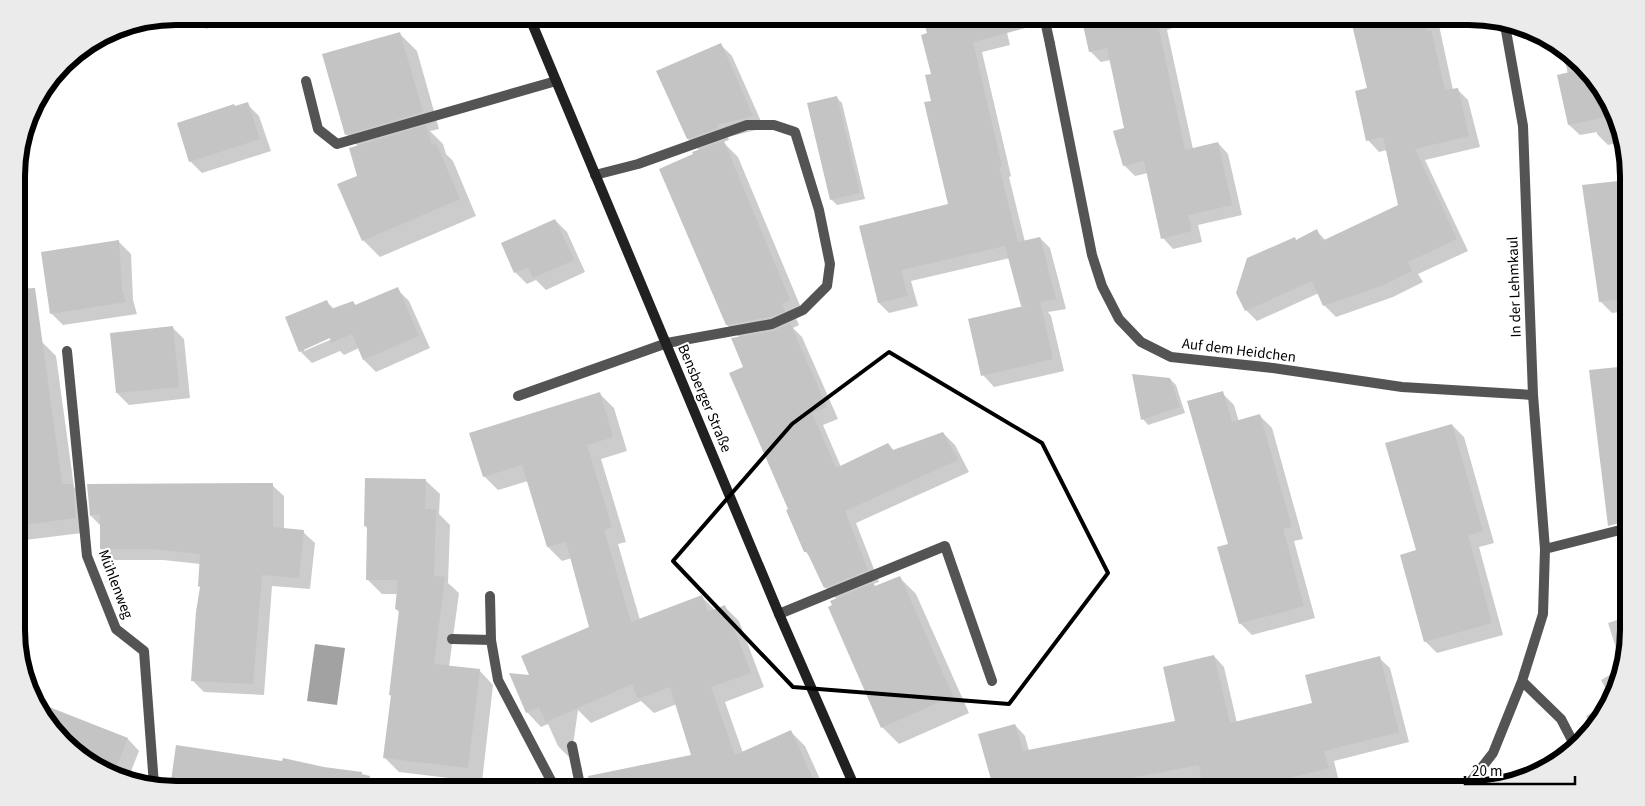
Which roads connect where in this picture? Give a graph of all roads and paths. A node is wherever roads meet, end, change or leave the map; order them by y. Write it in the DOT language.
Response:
graph roads {
  1 [pos="533,25"];
  2 [pos="1046,25"];
  3 [pos="1506,30"];
  4 [pos="306,81"];
  5 [pos="556,81"];
  6 [pos="595,175"];
  7 [pos="666,343"];
  8 [pos="68,351"];
  9 [pos="1533,394"];
  10 [pos="518,396"];
  11 [pos="1620,530"];
  12 [pos="1545,549"];
  13 [pos="490,596"];
  14 [pos="779,614"];
  15 [pos="452,639"];
  16 [pos="491,640"];
  17 [pos="992,681"];
  18 [pos="1522,682"];
  19 [pos="1572,739"];
  20 [pos="572,746"];
  21 [pos="154,779"];
  22 [pos="551,781"];
  23 [pos="579,781"];
  24 [pos="852,781"];
  25 [pos="1471,781"];
  1 -- 5 [label="main road, Bensberger Straße"];
  2 -- 9 [label="street, Auf dem Heidchen"];
  3 -- 9 [label="street, In der Lehmkaul"];
  4 -- 5 [label="street"];
  5 -- 6 [label="main road, Bensberger Straße"];
  6 -- 7 [label="main road, Bensberger Straße"];
  6 -- 7 [label="street"];
  7 -- 10 [label="street"];
  7 -- 14 [label="main road, Bensberger Straße"];
  8 -- 21 [label="street, Mühlenweg"];
  9 -- 12 [label="street, In der Lehmkaul"];
  11 -- 12 [label="street"];
  12 -- 18 [label="street, In der Lehmkaul"];
  13 -- 16 [label="street"];
  14 -- 17 [label="street"];
  14 -- 24 [label="main road, Bensberger Straße"];
  15 -- 16 [label="street"];
  16 -- 22 [label="street"];
  18 -- 19 [label="street"];
  18 -- 25 [label="street, In der Lehmkaul"];
  20 -- 23 [label="street"];
}
